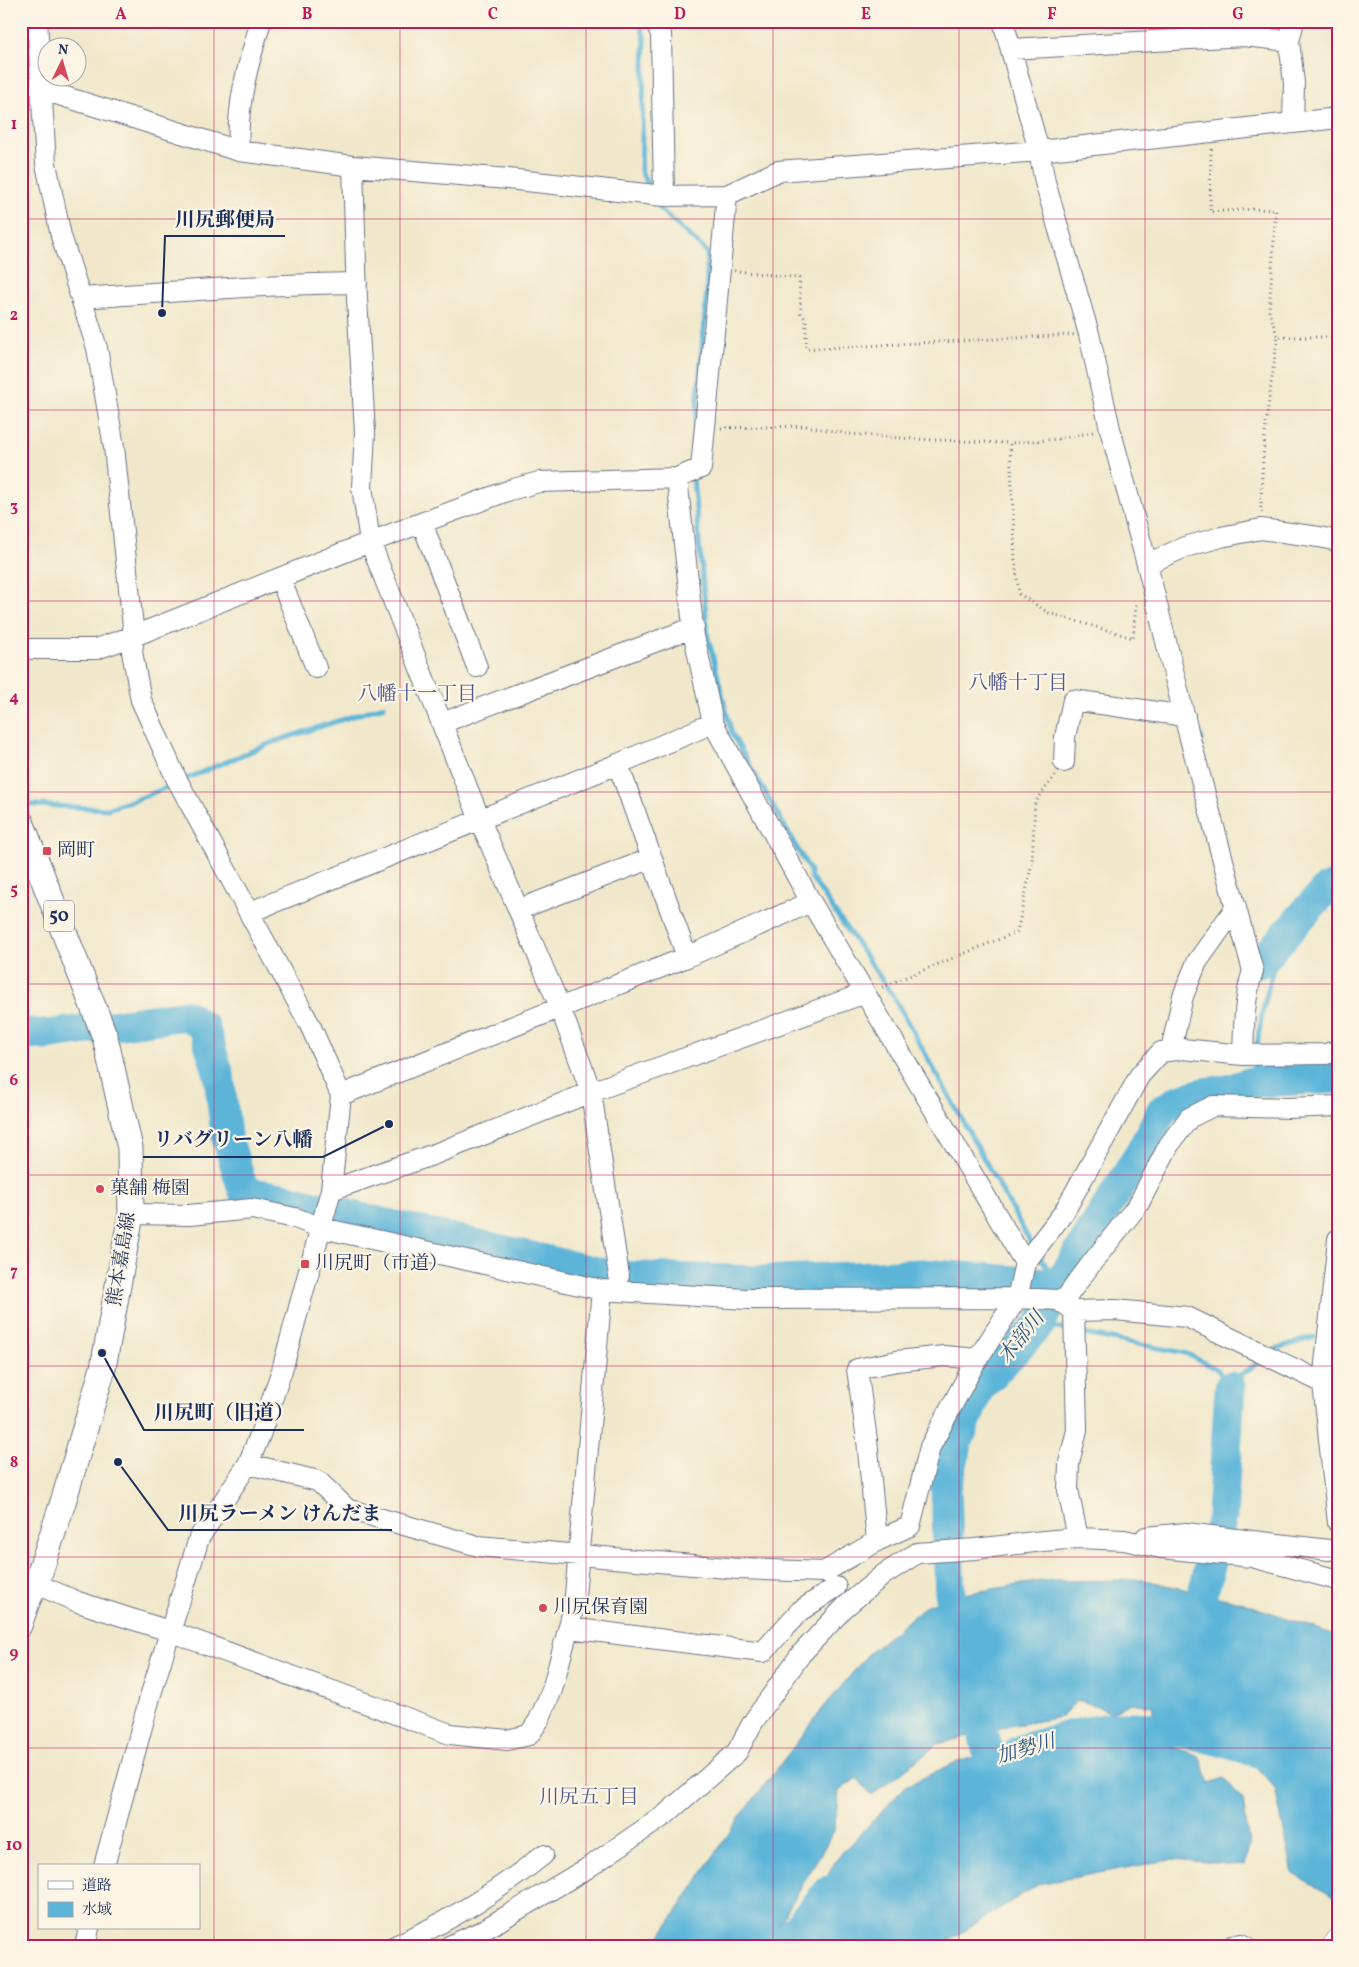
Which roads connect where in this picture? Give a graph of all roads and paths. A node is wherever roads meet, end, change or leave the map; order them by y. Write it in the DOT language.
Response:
graph roads {
  1 [pos="37,21"];
  2 [pos="261,21"];
  3 [pos="656,21"];
  4 [pos="1003,21"];
  5 [pos="1294,21"];
  6 [pos="1289,41"];
  7 [pos="1011,49"];
  8 [pos="40,89"];
  9 [pos="1338,118"];
  10 [pos="1293,123"];
  11 [pos="1212,133"];
  12 [pos="238,151"];
  13 [pos="1039,152"];
  14 [pos="353,166"];
  15 [pos="727,195"];
  16 [pos="664,196"];
  17 [pos="720,269"];
  18 [pos="357,282"];
  19 [pos="81,298"];
  20 [pos="1089,334"];
  21 [pos="1278,337"];
  22 [pos="1338,338"];
  23 [pos="705,429"];
  24 [pos="1110,429"];
  25 [pos="1010,443"];
  26 [pos="677,478"];
  27 [pos="422,523"];
  28 [pos="1261,529"];
  29 [pos="1338,541"];
  30 [pos="370,542"];
  31 [pos="1147,564"];
  32 [pos="280,578"];
  33 [pos="1153,590"];
  34 [pos="694,627"];
  35 [pos="134,636"];
  36 [pos="21,649"];
  37 [pos="477,667"];
  38 [pos="316,668"];
  39 [pos="1184,716"];
  40 [pos="442,723"];
  41 [pos="713,723"];
  42 [pos="1064,762"];
  43 [pos="618,764"];
  44 [pos="480,820"];
  45 [pos="21,822"];
  46 [pos="652,858"];
  47 [pos="811,902"];
  48 [pos="1236,907"];
  49 [pos="520,909"];
  50 [pos="250,912"];
  51 [pos="687,957"];
  52 [pos="865,993"];
  53 [pos="560,1007"];
  54 [pos="1171,1050"];
  55 [pos="1338,1050"];
  56 [pos="1243,1055"];
  57 [pos="591,1092"];
  58 [pos="341,1095"];
  59 [pos="1338,1106"];
  60 [pos="331,1190"];
  61 [pos="131,1214"];
  62 [pos="323,1222"];
  63 [pos="1338,1239"];
  64 [pos="1025,1263"];
  65 [pos="619,1276"];
  66 [pos="602,1290"];
  67 [pos="1018,1298"];
  68 [pos="1065,1304"];
  69 [pos="978,1359"];
  70 [pos="1331,1387"];
  71 [pos="248,1464"];
  72 [pos="1338,1523"];
  73 [pos="1078,1538"];
  74 [pos="1124,1540"];
  75 [pos="877,1541"];
  76 [pos="1329,1550"];
  77 [pos="579,1554"];
  78 [pos="881,1576"];
  79 [pos="830,1579"];
  80 [pos="29,1580"];
  81 [pos="1338,1580"];
  82 [pos="21,1612"];
  83 [pos="21,1626"];
  84 [pos="569,1628"];
  85 [pos="168,1632"];
  86 [pos="543,1855"];
  87 [pos="105,1864"];
  88 [pos="89,1930"];
  89 [pos="85,1946"];
  90 [pos="395,1946"];
  91 [pos="449,1946"];
  92 [pos="1232,1946"];
  93 [pos="1246,1946"];
  1 -- 8 [label="street"];
  2 -- 12 [label="street"];
  3 -- 16 [label="street"];
  4 -- 7 [label="street"];
  5 -- 6 [label="street"];
  6 -- 7 [label="street"];
  6 -- 10 [label="street"];
  7 -- 13 [label="street"];
  8 -- 12 [label="street"];
  8 -- 19 [label="street"];
  9 -- 10 [label="street"];
  10 -- 11 [label="street"];
  11 -- 13 [label="street"];
  11 -- 21 [label="path"];
  12 -- 14 [label="street"];
  13 -- 15 [label="path"];
  13 -- 20 [label="path"];
  13 -- 20 [label="street"];
  14 -- 16 [label="street"];
  14 -- 18 [label="street"];
  15 -- 16 [label="street"];
  15 -- 17 [label="path"];
  17 -- 20 [label="path"];
  17 -- 23 [label="street"];
  18 -- 19 [label="street"];
  18 -- 30 [label="street"];
  19 -- 35 [label="street"];
  20 -- 24 [label="street"];
  21 -- 22 [label="path"];
  21 -- 28 [label="path"];
  23 -- 25 [label="path"];
  23 -- 26 [label="street"];
  24 -- 25 [label="path"];
  24 -- 31 [label="street"];
  25 -- 33 [label="path"];
  26 -- 27 [label="street"];
  26 -- 34 [label="street"];
  27 -- 30 [label="street"];
  27 -- 37 [label="street"];
  28 -- 29 [label="street"];
  28 -- 31 [label="street"];
  30 -- 32 [label="street"];
  30 -- 40 [label="street"];
  31 -- 33 [label="street"];
  32 -- 35 [label="street"];
  32 -- 38 [label="street"];
  33 -- 39 [label="street"];
  34 -- 40 [label="street"];
  34 -- 41 [label="street"];
  35 -- 36 [label="street"];
  35 -- 50 [label="street"];
  39 -- 42 [label="street"];
  39 -- 48 [label="street"];
  40 -- 44 [label="street"];
  41 -- 43 [label="street"];
  41 -- 47 [label="street"];
  42 -- 52 [label="path"];
  43 -- 44 [label="street"];
  43 -- 46 [label="street"];
  44 -- 49 [label="street"];
  44 -- 50 [label="street"];
  45 -- 61 [label="main road, 熊本嘉島線 / 50"];
  46 -- 49 [label="street"];
  46 -- 51 [label="street"];
  47 -- 51 [label="street"];
  47 -- 52 [label="street"];
  48 -- 54 [label="street"];
  48 -- 56 [label="street"];
  49 -- 53 [label="street"];
  50 -- 58 [label="street"];
  51 -- 53 [label="street"];
  52 -- 57 [label="street"];
  52 -- 64 [label="street"];
  53 -- 57 [label="street"];
  53 -- 58 [label="street"];
  54 -- 56 [label="street"];
  54 -- 64 [label="street"];
  55 -- 56 [label="street"];
  57 -- 60 [label="street"];
  57 -- 65 [label="street"];
  58 -- 60 [label="street"];
  59 -- 68 [label="street"];
  60 -- 62 [label="street"];
  61 -- 62 [label="street"];
  61 -- 80 [label="main road, 熊本嘉島線 / 50"];
  62 -- 66 [label="street"];
  62 -- 71 [label="street"];
  63 -- 70 [label="street"];
  64 -- 67 [label="street"];
  66 -- 67 [label="street"];
  66 -- 77 [label="street"];
  67 -- 68 [label="street"];
  67 -- 69 [label="street"];
  68 -- 70 [label="street"];
  68 -- 73 [label="street"];
  69 -- 75 [label="street"];
  69 -- 75 [label="street"];
  70 -- 72 [label="street"];
  71 -- 77 [label="street"];
  71 -- 85 [label="street"];
  73 -- 74 [label="street"];
  73 -- 78 [label="street"];
  74 -- 76 [label="street"];
  74 -- 81 [label="street"];
  75 -- 79 [label="street"];
  77 -- 79 [label="street"];
  77 -- 84 [label="street"];
  78 -- 79 [label="street"];
  78 -- 91 [label="street"];
  79 -- 84 [label="street"];
  80 -- 82 [label="main road, 熊本嘉島線 / 50"];
  80 -- 83 [label="street"];
  80 -- 85 [label="street"];
  84 -- 85 [label="street"];
  85 -- 87 [label="street"];
  86 -- 90 [label="street"];
  88 -- 89 [label="street"];
  92 -- 93 [label="street"];
}
